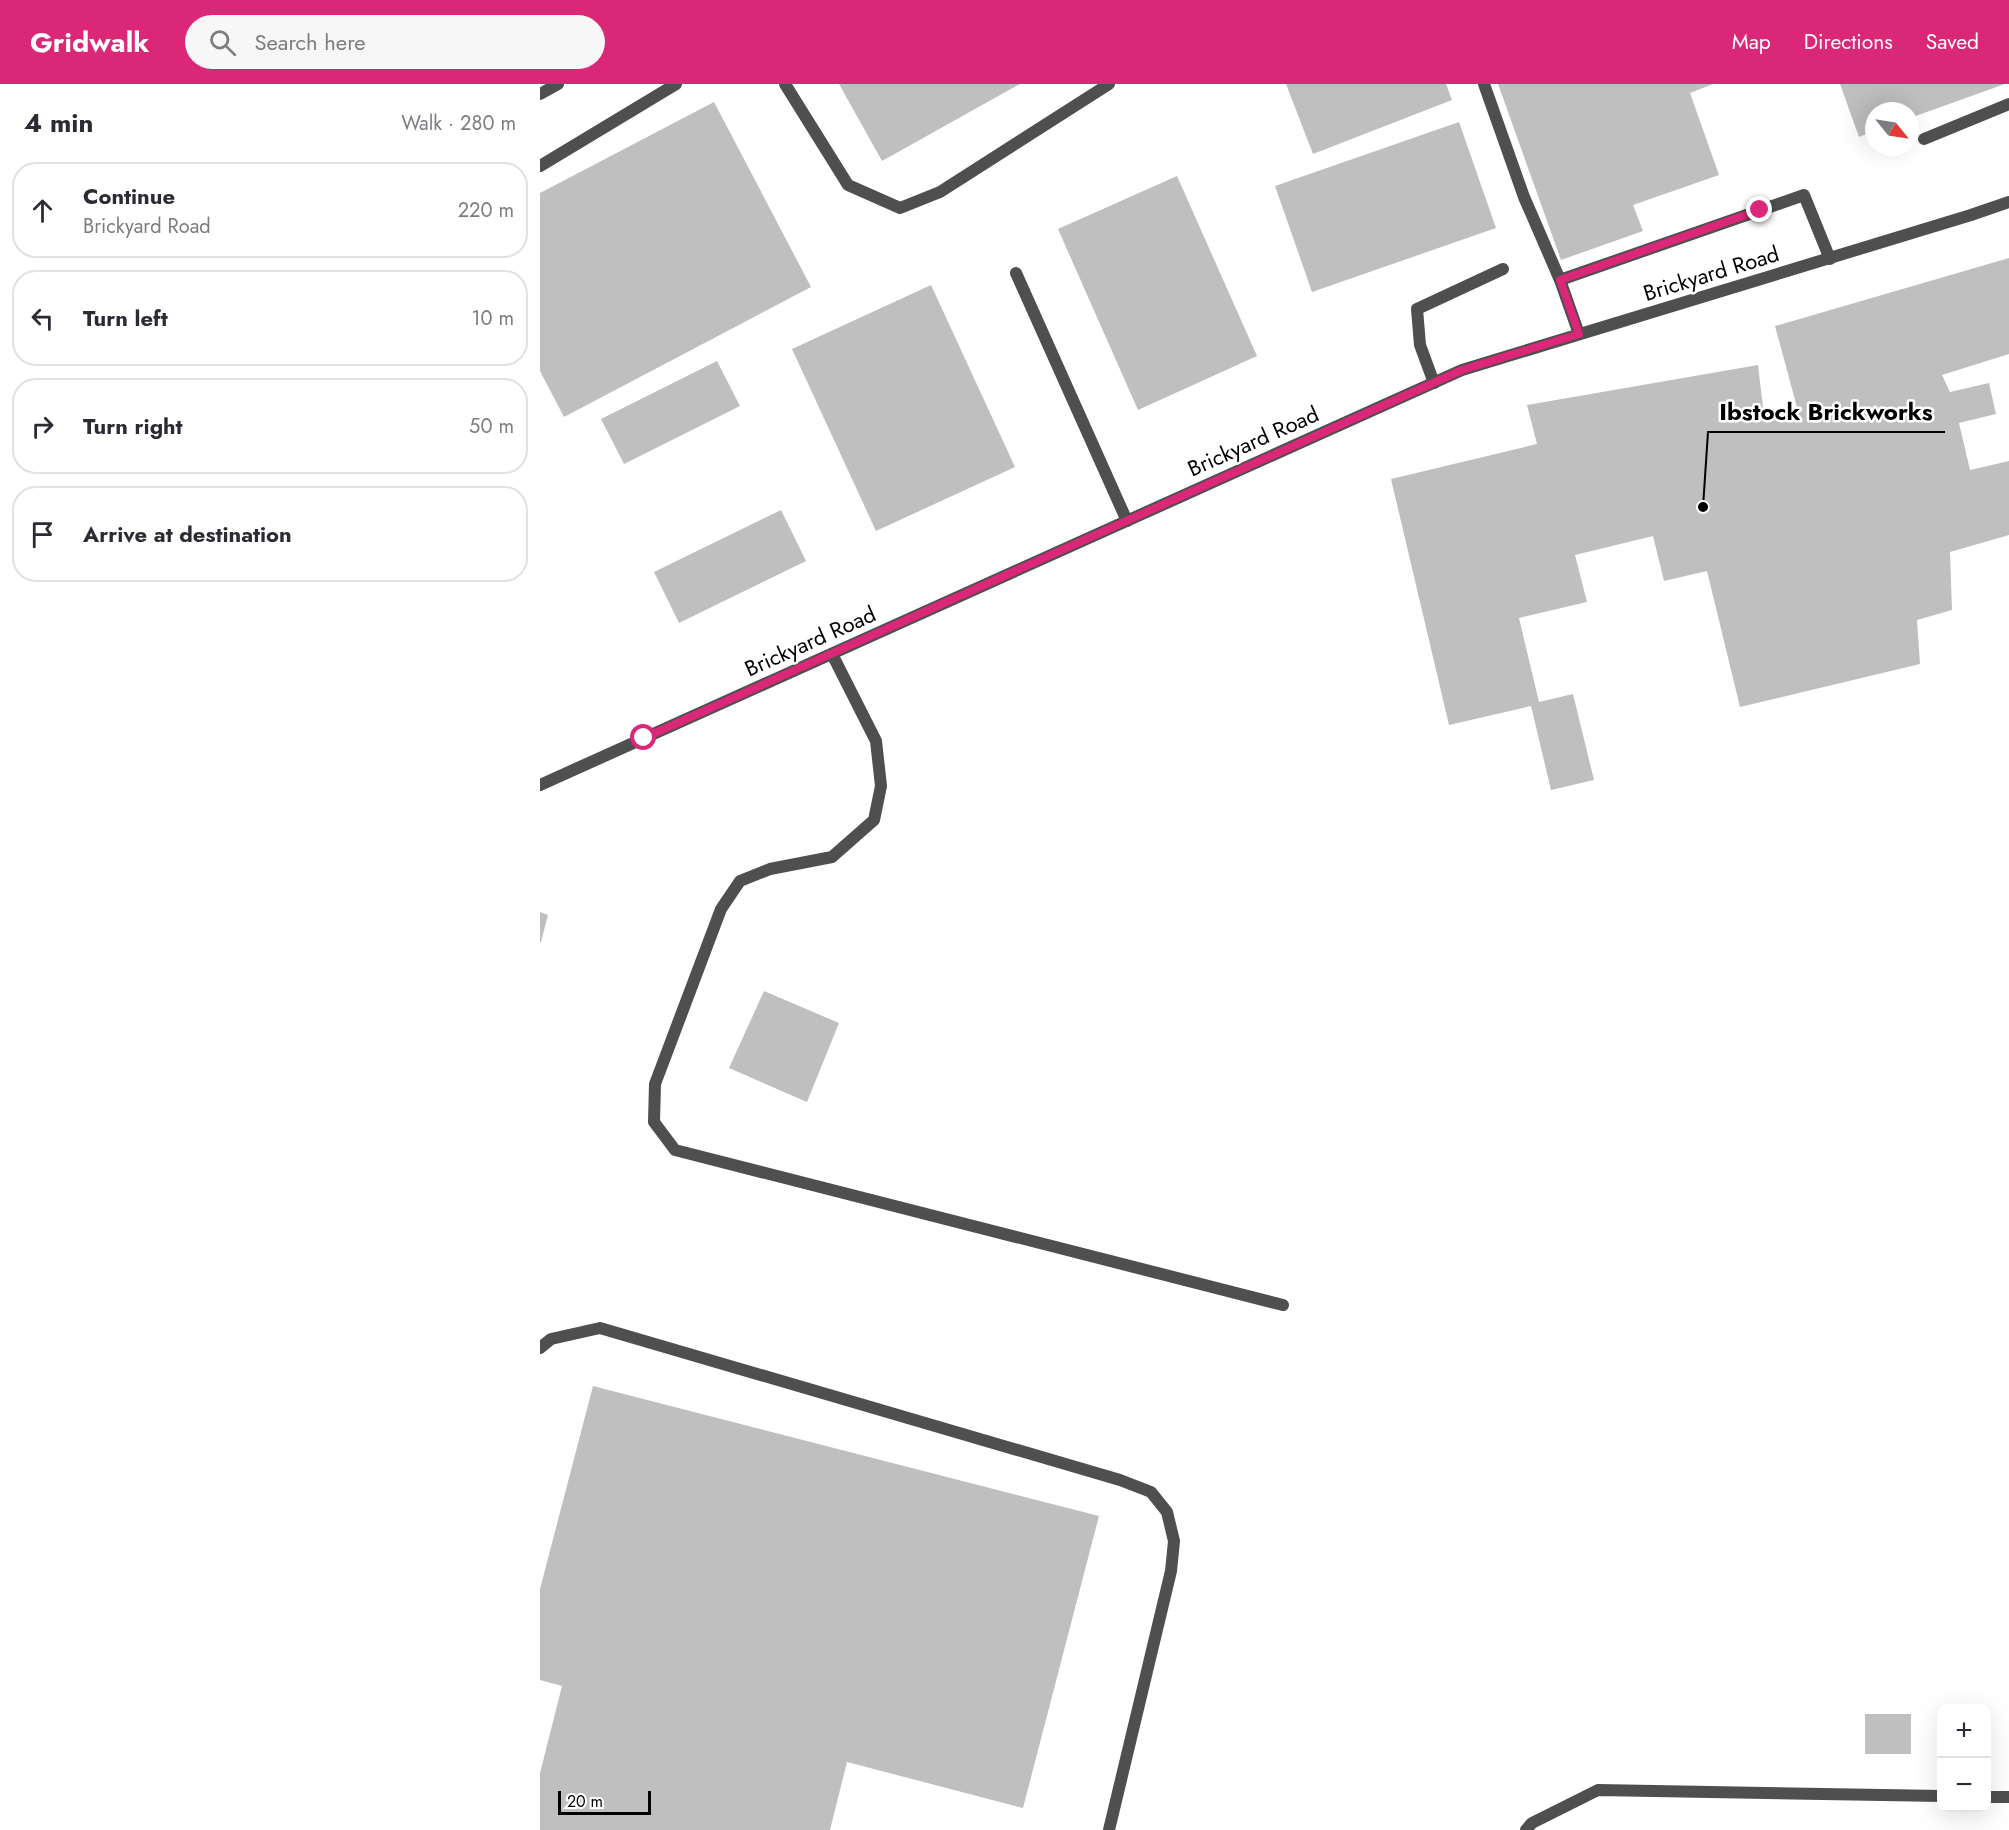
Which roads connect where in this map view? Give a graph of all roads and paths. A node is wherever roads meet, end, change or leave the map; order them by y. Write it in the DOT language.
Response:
graph roads {
  1 [pos="558,84"];
  2 [pos="676,84"];
  3 [pos="785,84"];
  4 [pos="1109,84"];
  5 [pos="1484,84"];
  6 [pos="540,94"];
  7 [pos="2009,104"];
  8 [pos="1924,139"];
  9 [pos="540,166"];
  10 [pos="2009,202"];
  11 [pos="1830,258"];
  12 [pos="1503,269"];
  13 [pos="1016,273"];
  14 [pos="1560,280"];
  15 [pos="1579,334"];
  16 [pos="1434,383"];
  17 [pos="1127,521"];
  18 [pos="832,654"];
  19 [pos="540,785"];
  20 [pos="1283,1305"];
  21 [pos="540,1348"];
  22 [pos="1937,1796"];
  23 [pos="1991,1797"];
  24 [pos="2009,1797"];
  25 [pos="1109,1830"];
  26 [pos="1526,1830"];
  1 -- 6 [label="street"];
  2 -- 9 [label="street"];
  3 -- 4 [label="street"];
  5 -- 14 [label="street"];
  7 -- 8 [label="street"];
  10 -- 11 [label="street, Brickyard Road"];
  11 -- 14 [label="street"];
  11 -- 15 [label="street, Brickyard Road"];
  12 -- 16 [label="street"];
  13 -- 17 [label="street"];
  14 -- 15 [label="street"];
  15 -- 16 [label="street, Brickyard Road"];
  16 -- 17 [label="street, Brickyard Road"];
  17 -- 18 [label="street, Brickyard Road"];
  18 -- 19 [label="street, Brickyard Road"];
  18 -- 20 [label="street"];
  21 -- 25 [label="street"];
  22 -- 26 [label="street"];
  23 -- 24 [label="street"];
}
